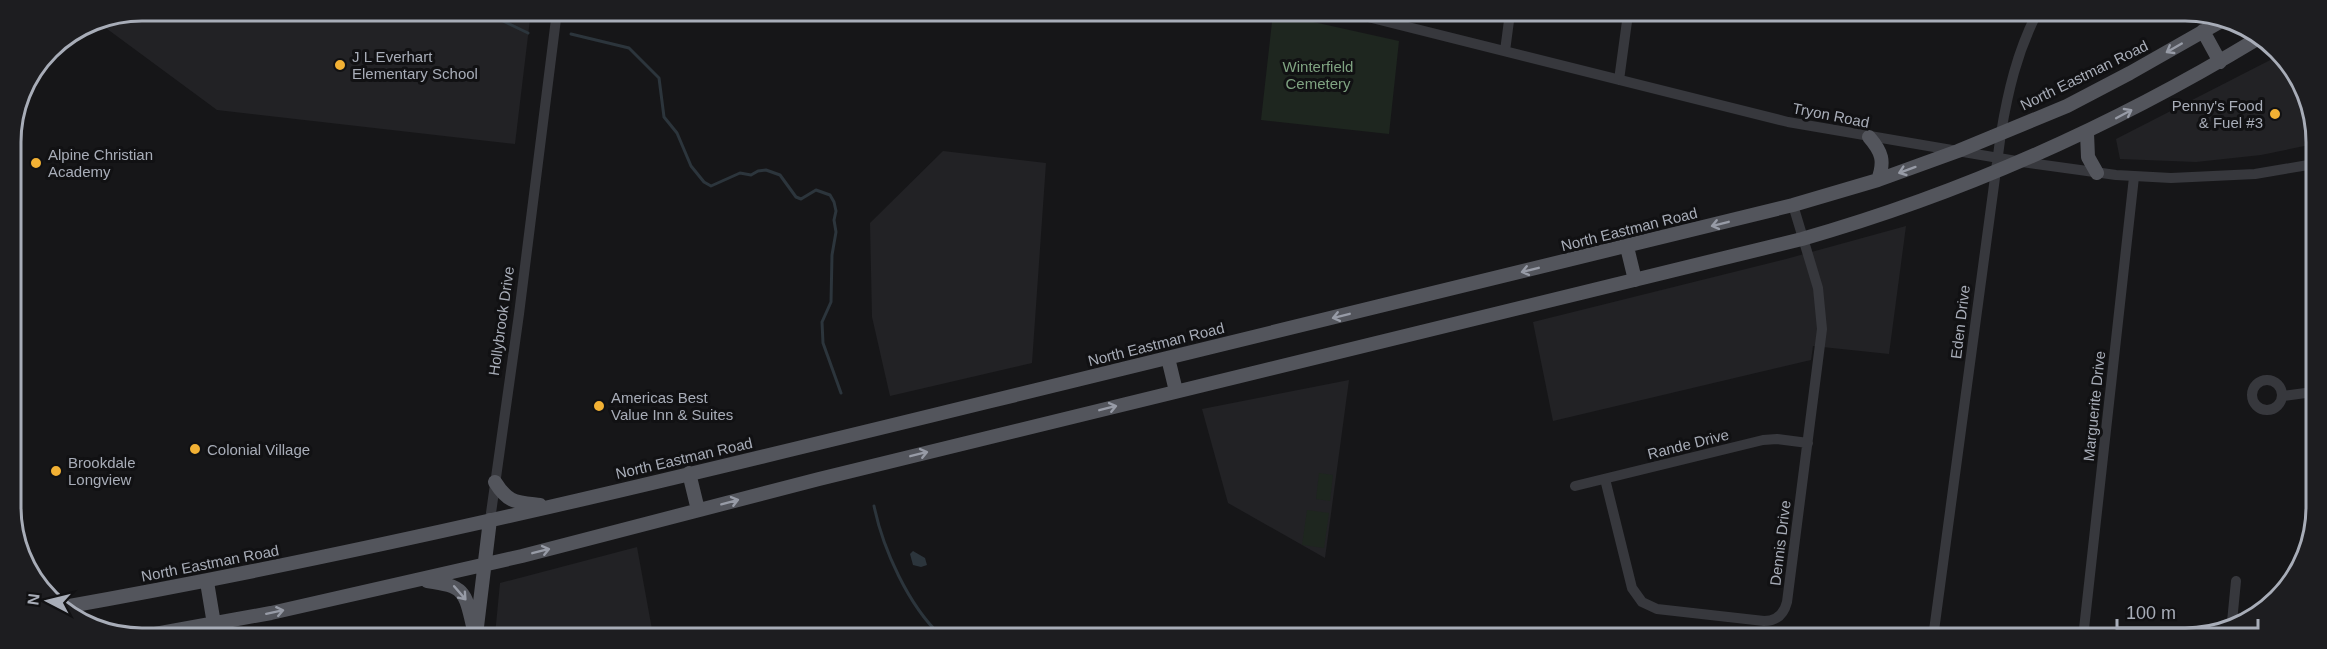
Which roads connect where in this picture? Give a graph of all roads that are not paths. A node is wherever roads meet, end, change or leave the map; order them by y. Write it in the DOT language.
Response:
graph roads {
  1 [pos="556,21"];
  2 [pos="1384,21"];
  3 [pos="1509,21"];
  4 [pos="1627,21"];
  5 [pos="2033,21"];
  6 [pos="2215,25"];
  7 [pos="2204,31"];
  8 [pos="2253,42"];
  9 [pos="1505,51"];
  10 [pos="2220,62"];
  11 [pos="1619,80"];
  12 [pos="2001,133"];
  13 [pos="2087,133"];
  14 [pos="1869,137"];
  15 [pos="1958,151"];
  16 [pos="1997,157"];
  17 [pos="2022,162"];
  18 [pos="2306,166"];
  19 [pos="1994,173"];
  20 [pos="2097,173"];
  21 [pos="2134,177"];
  22 [pos="1878,180"];
  23 [pos="1793,206"];
  24 [pos="1802,239"];
  25 [pos="1627,247"];
  26 [pos="1635,280"];
  27 [pos="1168,358"];
  28 [pos="1176,391"];
  29 [pos="2306,393"];
  30 [pos="2283,396"];
  31 [pos="1808,443"];
  32 [pos="689,473"];
  33 [pos="1605,479"];
  34 [pos="495,482"];
  35 [pos="1575,486"];
  36 [pos="548,506"];
  37 [pos="698,510"];
  38 [pos="490,520"];
  39 [pos="484,564"];
  40 [pos="419,580"];
  41 [pos="2236,581"];
  42 [pos="207,582"];
  43 [pos="78,605"];
  44 [pos="2232,618"];
  45 [pos="214,624"];
  46 [pos="190,628"];
  47 [pos="473,628"];
  48 [pos="476,628"];
  49 [pos="1934,628"];
  50 [pos="2084,628"];
  1 -- 34 [label="street, Hollybrook Drive"];
  2 -- 9 [label="street, Tryon Road"];
  3 -- 9 [label="street"];
  4 -- 11 [label="street"];
  5 -- 12 [label="street, Eden Drive"];
  6 -- 7 [label="main road, North Eastman Road"];
  7 -- 10 [label="main road"];
  7 -- 12 [label="main road, North Eastman Road, one-way"];
  8 -- 10 [label="main road"];
  9 -- 11 [label="street, Tryon Road"];
  13 -- 10 [label="main road, one-way"];
  11 -- 14 [label="street, Tryon Road"];
  12 -- 15 [label="main road, North Eastman Road"];
  12 -- 16 [label="street, Eden Drive"];
  13 -- 17 [label="main road"];
  13 -- 20 [label="main road"];
  14 -- 15 [label="street, Tryon Road"];
  14 -- 22 [label="main road"];
  15 -- 16 [label="street, Tryon Road"];
  15 -- 22 [label="main road, North Eastman Road, one-way"];
  16 -- 17 [label="street, Tryon Road"];
  16 -- 19 [label="street, Eden Drive"];
  17 -- 19 [label="main road"];
  17 -- 20 [label="street, Tryon Road"];
  18 -- 21 [label="street, Tryon Road"];
  19 -- 24 [label="main road"];
  19 -- 49 [label="street, Eden Drive"];
  20 -- 21 [label="street, Tryon Road"];
  21 -- 50 [label="street, Marguerite Drive"];
  22 -- 23 [label="main road, North Eastman Road"];
  23 -- 24 [label="street, Dennis Drive"];
  23 -- 25 [label="main road, North Eastman Road, one-way"];
  24 -- 26 [label="main road"];
  24 -- 31 [label="street, Dennis Drive"];
  25 -- 26 [label="main road"];
  25 -- 27 [label="main road, North Eastman Road, one-way"];
  26 -- 28 [label="main road"];
  27 -- 28 [label="main road"];
  27 -- 32 [label="main road, North Eastman Road"];
  37 -- 28 [label="main road, one-way"];
  29 -- 30 [label="street"];
  31 -- 33 [label="street, Rande Drive"];
  31 -- 33 [label="street, Dennis Drive"];
  32 -- 36 [label="main road, North Eastman Road"];
  32 -- 37 [label="main road"];
  33 -- 35 [label="street, Rande Drive"];
  34 -- 36 [label="main road"];
  34 -- 38 [label="street, Hollybrook Drive"];
  36 -- 38 [label="main road, North Eastman Road"];
  39 -- 37 [label="main road, one-way"];
  38 -- 39 [label="main road, Hollybrook Drive"];
  38 -- 42 [label="main road, North Eastman Road"];
  39 -- 40 [label="main road"];
  39 -- 48 [label="main road, Hollybrook Drive"];
  45 -- 40 [label="main road, one-way"];
  40 -- 47 [label="main road, one-way"];
  41 -- 44 [label="street"];
  42 -- 43 [label="main road, North Eastman Road"];
  42 -- 45 [label="main road"];
  45 -- 46 [label="main road"];
}
